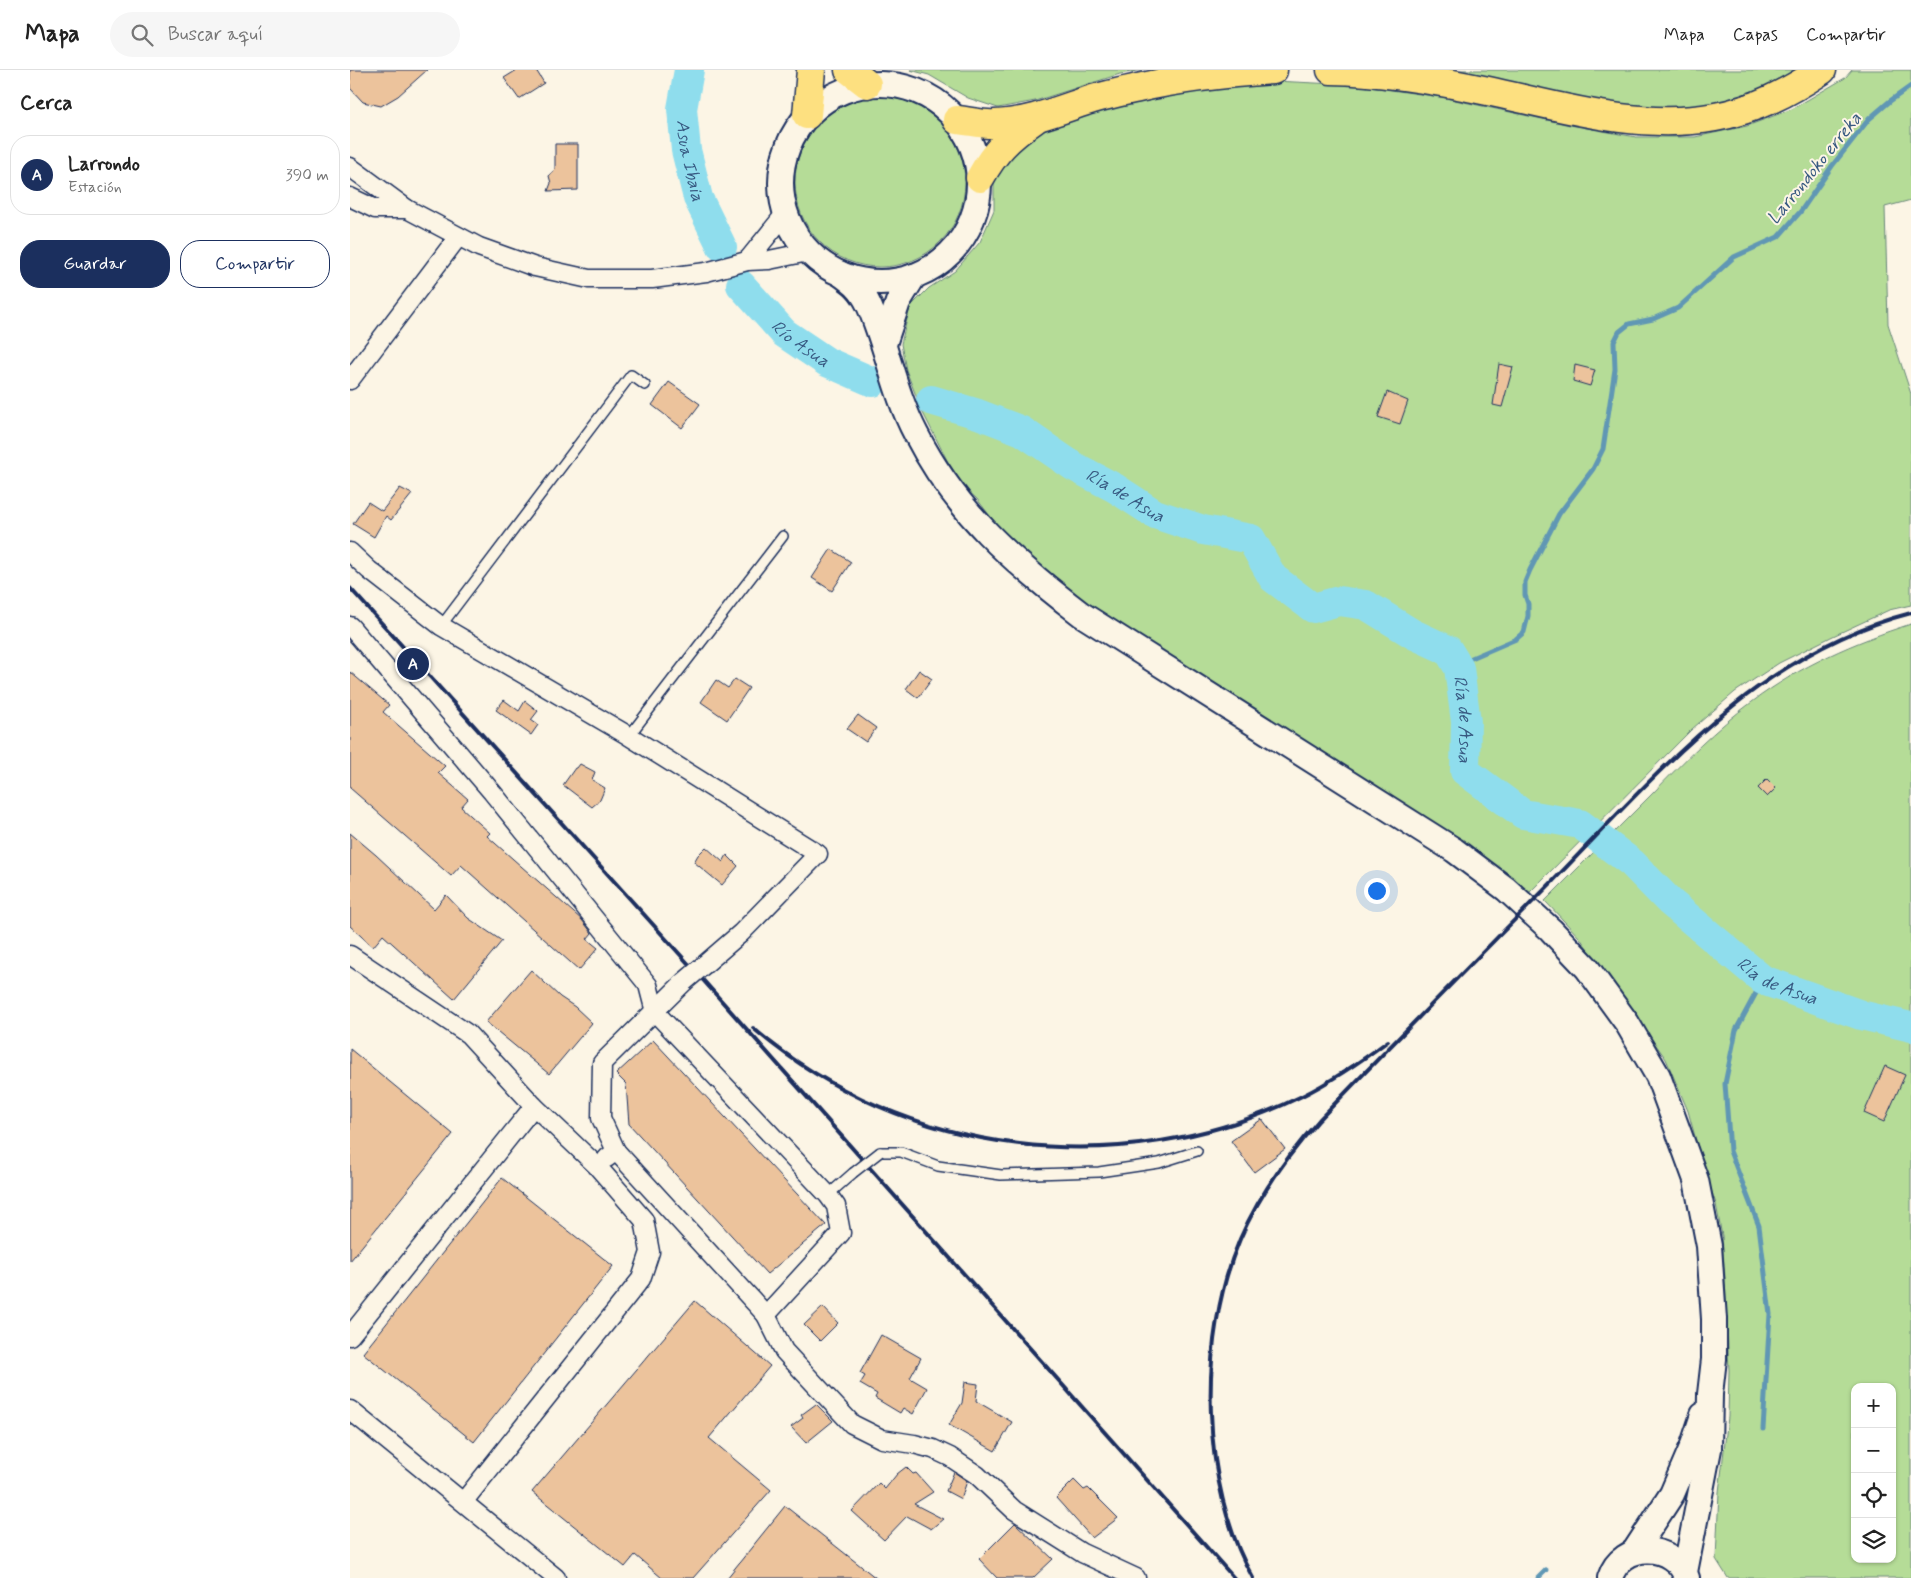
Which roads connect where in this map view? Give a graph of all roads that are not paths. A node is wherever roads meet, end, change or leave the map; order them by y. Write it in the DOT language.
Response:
graph roads {
  1 [pos="811,70"];
  2 [pos="1273,70"];
  3 [pos="1331,70"];
  4 [pos="1822,70"];
  5 [pos="858,77"];
  6 [pos="807,115"];
  7 [pos="1038,118"];
  8 [pos="957,120"];
  9 [pos="350,167"];
  10 [pos="980,178"];
  11 [pos="350,197"];
  12 [pos="408,209"];
  13 [pos="785,214"];
  14 [pos="458,237"];
  15 [pos="808,252"];
  16 [pos="747,260"];
  17 [pos="841,274"];
  18 [pos="914,276"];
  19 [pos="884,344"];
  20 [pos="350,380"];
  21 [pos="645,385"];
  22 [pos="783,536"];
  23 [pos="350,552"];
  24 [pos="350,626"];
  25 [pos="440,626"];
  26 [pos="629,736"];
  27 [pos="350,954"];
  28 [pos="655,1012"];
  29 [pos="534,1106"];
  30 [pos="616,1151"];
  31 [pos="1197,1151"];
  32 [pos="597,1166"];
  33 [pos="828,1195"];
  34 [pos="766,1315"];
  35 [pos="350,1336"];
  36 [pos="1710,1394"];
  37 [pos="350,1410"];
  38 [pos="464,1501"];
  39 [pos="1634,1552"];
  40 [pos="1686,1575"];
  41 [pos="556,1578"];
  42 [pos="1136,1578"];
  43 [pos="1610,1578"];
  1 -- 6 [label="highway"];
  2 -- 7 [label="highway"];
  3 -- 4 [label="highway"];
  5 -- 6 [label="street"];
  5 -- 8 [label="street"];
  6 -- 13 [label="street"];
  7 -- 8 [label="highway"];
  7 -- 10 [label="highway"];
  8 -- 10 [label="street"];
  9 -- 12 [label="street"];
  10 -- 18 [label="street"];
  11 -- 12 [label="street"];
  12 -- 14 [label="street"];
  13 -- 15 [label="street"];
  13 -- 16 [label="street"];
  14 -- 16 [label="street"];
  14 -- 20 [label="street"];
  15 -- 16 [label="street"];
  15 -- 17 [label="street"];
  17 -- 18 [label="street"];
  17 -- 19 [label="street"];
  18 -- 19 [label="street"];
  19 -- 36 [label="street"];
  21 -- 25 [label="lane"];
  22 -- 26 [label="lane"];
  23 -- 25 [label="street"];
  24 -- 28 [label="street"];
  25 -- 26 [label="street"];
  26 -- 28 [label="street, bridge"];
  27 -- 29 [label="street"];
  28 -- 30 [label="street"];
  28 -- 33 [label="street"];
  29 -- 32 [label="street"];
  29 -- 35 [label="street"];
  30 -- 32 [label="street"];
  30 -- 34 [label="street"];
  31 -- 33 [label="lane, bridge"];
  32 -- 38 [label="street"];
  33 -- 34 [label="street"];
  34 -- 42 [label="street"];
  36 -- 39 [label="street"];
  36 -- 40 [label="street"];
  37 -- 38 [label="street"];
  38 -- 41 [label="street"];
  39 -- 40 [label="street"];
  39 -- 43 [label="street"];
}
